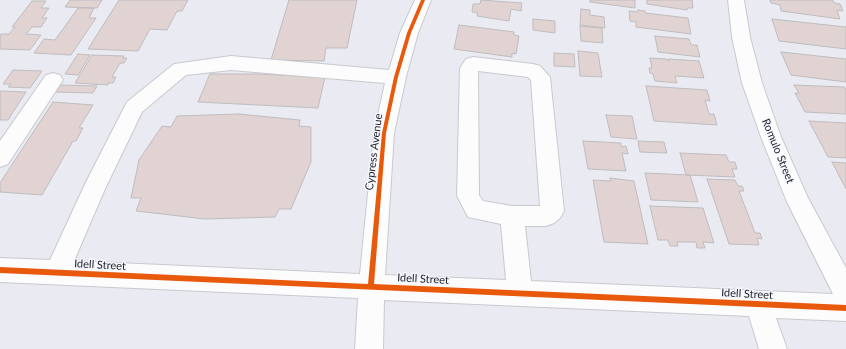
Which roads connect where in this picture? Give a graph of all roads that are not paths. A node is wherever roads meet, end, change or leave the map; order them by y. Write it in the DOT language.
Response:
graph roads {
  1 [pos="423,0"];
  2 [pos="736,0"];
  3 [pos="396,76"];
  4 [pos="53,80"];
  5 [pos="0,158"];
  6 [pos="512,216"];
  7 [pos="0,270"];
  8 [pos="57,273"];
  9 [pos="371,287"];
  10 [pos="846,293"];
  11 [pos="520,294"];
  12 [pos="758,304"];
  13 [pos="846,308"];
  14 [pos="369,349"];
  15 [pos="773,349"];
  1 -- 3 [label="street, Cypress Avenue"];
  2 -- 10 [label="street, Romulo Street"];
  3 -- 8 [label="street"];
  3 -- 9 [label="street, Cypress Avenue"];
  4 -- 5 [label="street"];
  6 -- 6 [label="street"];
  6 -- 11 [label="street"];
  7 -- 8 [label="street, Idell Street"];
  8 -- 9 [label="street, Idell Street"];
  9 -- 11 [label="street, Idell Street"];
  9 -- 14 [label="street, Cypress Avenue"];
  11 -- 12 [label="street, Idell Street"];
  12 -- 13 [label="street, Idell Street"];
  12 -- 15 [label="street"];
}
